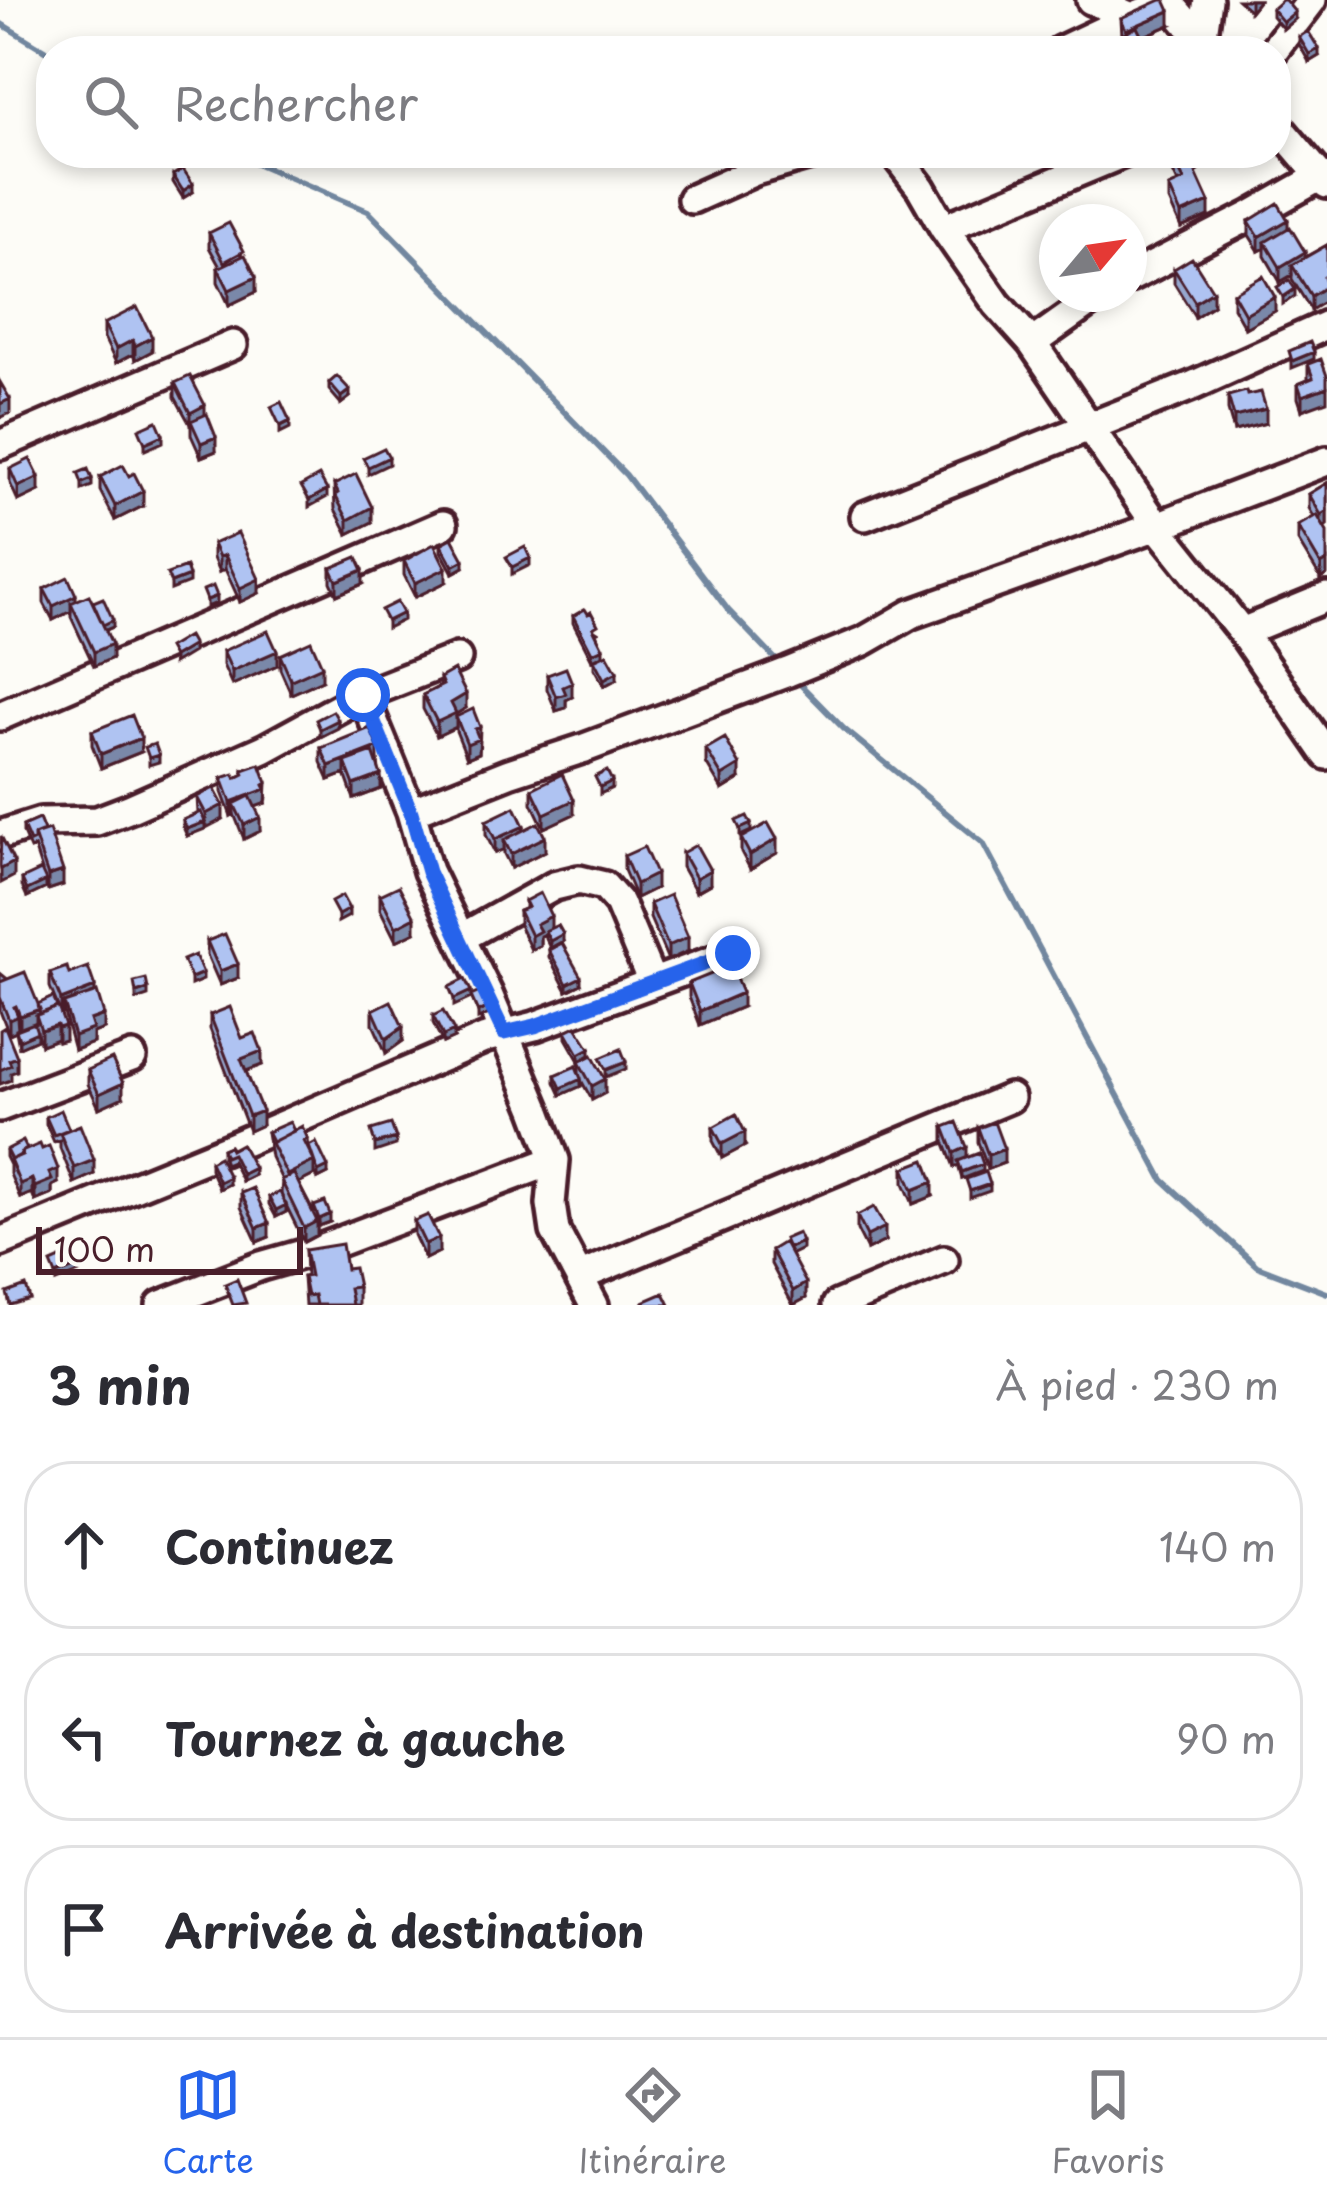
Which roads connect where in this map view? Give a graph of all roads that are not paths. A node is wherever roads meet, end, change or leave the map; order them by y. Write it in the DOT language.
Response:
graph roads {
  1 [pos="1090,0"];
  2 [pos="1208,0"];
  3 [pos="1312,0"];
  4 [pos="1168,1"];
  5 [pos="1132,17"];
  6 [pos="1092,36"];
  7 [pos="1198,36"];
  8 [pos="1206,36"];
  9 [pos="1284,36"];
  10 [pos="1291,142"];
  11 [pos="765,168"];
  12 [pos="906,168"];
  13 [pos="1088,168"];
  14 [pos="1324,180"];
  15 [pos="692,199"];
  16 [pos="944,228"];
  17 [pos="1147,269"];
  18 [pos="1076,312"];
  19 [pos="1327,325"];
  20 [pos="1032,343"];
  21 [pos="232,345"];
  22 [pos="1088,426"];
  23 [pos="0,445"];
  24 [pos="1327,461"];
  25 [pos="865,515"];
  26 [pos="443,525"];
  27 [pos="1157,526"];
  28 [pos="1327,597"];
  29 [pos="1242,632"];
  30 [pos="457,658"];
  31 [pos="363,695"];
  32 [pos="0,716"];
  33 [pos="1323,743"];
  34 [pos="411,812"];
  35 [pos="0,836"];
  36 [pos="460,938"];
  37 [pos="733,953"];
  38 [pos="652,982"];
  39 [pos="504,1033"];
  40 [pos="132,1057"];
  41 [pos="1010,1098"];
  42 [pos="0,1108"];
  43 [pos="555,1160"];
  44 [pos="0,1242"];
  45 [pos="944,1260"];
  46 [pos="581,1276"];
  47 [pos="160,1305"];
  48 [pos="594,1305"];
  49 [pos="837,1305"];
  1 -- 5 [label="street"];
  2 -- 8 [label="street"];
  3 -- 9 [label="street"];
  4 -- 5 [label="street"];
  4 -- 7 [label="street"];
  5 -- 6 [label="street"];
  10 -- 14 [label="street"];
  11 -- 15 [label="street"];
  12 -- 16 [label="street"];
  13 -- 16 [label="street"];
  14 -- 17 [label="street"];
  16 -- 20 [label="street"];
  18 -- 20 [label="street"];
  19 -- 22 [label="street"];
  20 -- 22 [label="street"];
  21 -- 23 [label="street"];
  22 -- 25 [label="street"];
  22 -- 27 [label="street"];
  24 -- 27 [label="street"];
  26 -- 32 [label="street"];
  27 -- 29 [label="street"];
  27 -- 34 [label="street"];
  28 -- 29 [label="street"];
  29 -- 33 [label="street"];
  30 -- 31 [label="street"];
  31 -- 34 [label="street"];
  31 -- 35 [label="street"];
  34 -- 36 [label="street"];
  36 -- 38 [label="street"];
  36 -- 39 [label="street"];
  37 -- 38 [label="street"];
  38 -- 39 [label="street"];
  39 -- 43 [label="street"];
  39 -- 44 [label="street"];
  40 -- 42 [label="street"];
  41 -- 46 [label="street"];
  43 -- 46 [label="street"];
  43 -- 47 [label="street"];
  45 -- 49 [label="street"];
  46 -- 48 [label="street"];
}
